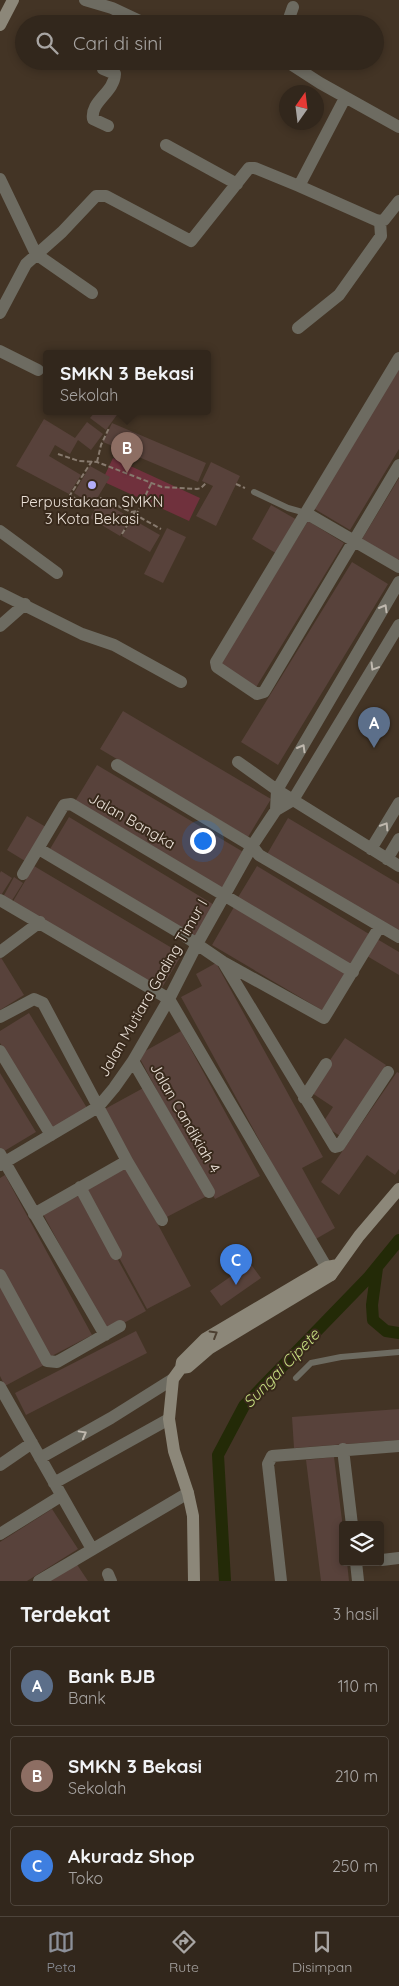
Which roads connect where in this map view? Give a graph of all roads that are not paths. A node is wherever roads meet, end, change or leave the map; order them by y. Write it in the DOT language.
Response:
graph roads {
  1 [pos="13,0"];
  2 [pos="84,0"];
  3 [pos="293,7"];
  4 [pos="114,15"];
  5 [pos="290,15"];
  6 [pos="0,25"];
  7 [pos="105,70"];
  8 [pos="300,70"];
  9 [pos="345,98"];
  10 [pos="108,126"];
  11 [pos="399,127"];
  12 [pos="166,145"];
  13 [pos="0,179"];
  14 [pos="237,184"];
  15 [pos="299,186"];
  16 [pos="399,201"];
  17 [pos="380,221"];
  18 [pos="36,254"];
  19 [pos="92,293"];
  20 [pos="0,313"];
  21 [pos="298,328"];
  22 [pos="0,351"];
  23 [pos="399,358"];
  24 [pos="38,370"];
  25 [pos="399,465"];
  26 [pos="254,492"];
  27 [pos="306,513"];
  28 [pos="0,531"];
  29 [pos="354,540"];
  30 [pos="399,567"];
  31 [pos="57,573"];
  32 [pos="399,582"];
  33 [pos="0,593"];
  34 [pos="25,604"];
  35 [pos="399,625"];
  36 [pos="0,626"];
  37 [pos="182,682"];
  38 [pos="238,762"];
  39 [pos="117,765"];
  40 [pos="277,790"];
  41 [pos="293,800"];
  42 [pos="399,803"];
  43 [pos="276,810"];
  44 [pos="399,839"];
  45 [pos="252,846"];
  46 [pos="39,848"];
  47 [pos="371,849"];
  48 [pos="387,859"];
  49 [pos="399,866"];
  50 [pos="23,874"];
  51 [pos="226,895"];
  52 [pos="0,900"];
  53 [pos="40,922"];
  54 [pos="380,926"];
  55 [pos="399,938"];
  56 [pos="197,944"];
  57 [pos="0,952"];
  58 [pos="223,962"];
  59 [pos="353,972"];
  60 [pos="169,999"];
  61 [pos="0,1017"];
  62 [pos="0,1051"];
  63 [pos="134,1061"];
  64 [pos="326,1064"];
  65 [pos="388,1072"];
  66 [pos="304,1098"];
  67 [pos="98,1107"];
  68 [pos="51,1135"];
  69 [pos="1,1161"];
  70 [pos="127,1161"];
  71 [pos="80,1187"];
  72 [pos="399,1189"];
  73 [pos="209,1192"];
  74 [pos="34,1214"];
  75 [pos="162,1220"];
  76 [pos="116,1254"];
  77 [pos="332,1269"];
  78 [pos="0,1276"];
  79 [pos="120,1326"];
  80 [pos="106,1335"];
  81 [pos="399,1352"];
  82 [pos="296,1378"];
  83 [pos="173,1379"];
  84 [pos="0,1387"];
  85 [pos="169,1419"];
  86 [pos="32,1443"];
  87 [pos="399,1446"];
  88 [pos="343,1449"];
  89 [pos="40,1458"];
  90 [pos="0,1465"];
  91 [pos="54,1483"];
  92 [pos="188,1493"];
  93 [pos="61,1496"];
  94 [pos="352,1521"];
  95 [pos="0,1534"];
  96 [pos="92,1549"];
  97 [pos="399,1558"];
  98 [pos="384,1560"];
  99 [pos="356,1566"];
  100 [pos="39,1581"];
  101 [pos="194,1581"];
  102 [pos="281,1581"];
  103 [pos="358,1581"];
  1 -- 6 [label="street"];
  2 -- 4 [label="street"];
  3 -- 5 [label="street"];
  7 -- 10 [label="street"];
  8 -- 9 [label="street"];
  9 -- 11 [label="street"];
  9 -- 15 [label="street"];
  12 -- 14 [label="street"];
  13 -- 18 [label="street"];
  14 -- 15 [label="street"];
  14 -- 18 [label="street"];
  15 -- 17 [label="street"];
  16 -- 17 [label="street"];
  17 -- 21 [label="street"];
  18 -- 19 [label="street"];
  18 -- 20 [label="street"];
  22 -- 24 [label="street"];
  23 -- 27 [label="street"];
  25 -- 29 [label="street"];
  26 -- 27 [label="lane"];
  27 -- 29 [label="street"];
  27 -- 29 [label="street"];
  28 -- 31 [label="street"];
  29 -- 30 [label="street"];
  40 -- 32 [label="street, one-way"];
  33 -- 34 [label="street"];
  34 -- 36 [label="street"];
  34 -- 37 [label="street"];
  35 -- 41 [label="street, one-way"];
  38 -- 40 [label="street"];
  39 -- 45 [label="street"];
  40 -- 41 [label="street"];
  40 -- 43 [label="street"];
  41 -- 43 [label="street, Jalan Mutiara Gading Timur I"];
  41 -- 47 [label="street"];
  47 -- 42 [label="street, one-way"];
  43 -- 45 [label="street, Jalan Mutiara Gading Timur I"];
  44 -- 48 [label="street"];
  45 -- 51 [label="street, Jalan Mutiara Gading Timur I"];
  45 -- 54 [label="street"];
  46 -- 50 [label="street, Jalan Bangka"];
  46 -- 51 [label="street, Jalan Bangka"];
  46 -- 56 [label="street"];
  47 -- 48 [label="street"];
  48 -- 49 [label="street"];
  51 -- 56 [label="street, Jalan Mutiara Gading Timur I"];
  51 -- 59 [label="street"];
  52 -- 53 [label="street"];
  53 -- 57 [label="street"];
  53 -- 60 [label="street"];
  54 -- 55 [label="street"];
  54 -- 59 [label="street"];
  56 -- 58 [label="street"];
  56 -- 60 [label="street, Jalan Mutiara Gading Timur I"];
  58 -- 59 [label="street"];
  58 -- 66 [label="street"];
  60 -- 63 [label="street, Jalan Mutiara Gading Timur I"];
  60 -- 77 [label="street"];
  61 -- 67 [label="street"];
  62 -- 68 [label="street"];
  63 -- 67 [label="street, Jalan Mutiara Gading Timur I"];
  63 -- 73 [label="street, Jalan Candikiah 4"];
  64 -- 66 [label="street"];
  65 -- 66 [label="street"];
  67 -- 68 [label="street, Jalan Mutiara Gading Timur I"];
  67 -- 70 [label="street"];
  68 -- 69 [label="street, Jalan Mutiara Gading Timur I"];
  69 -- 74 [label="street"];
  70 -- 71 [label="street"];
  70 -- 75 [label="street"];
  71 -- 74 [label="street"];
  71 -- 76 [label="street"];
  72 -- 77 [label="street"];
  74 -- 80 [label="street"];
  77 -- 83 [label="street"];
  78 -- 80 [label="street"];
  79 -- 80 [label="street"];
  81 -- 82 [label="lane"];
  83 -- 85 [label="street"];
  89 -- 83 [label="street, one-way"];
  84 -- 86 [label="street"];
  85 -- 91 [label="street"];
  85 -- 92 [label="street"];
  86 -- 89 [label="street"];
  86 -- 90 [label="street"];
  87 -- 88 [label="street"];
  88 -- 94 [label="street"];
  88 -- 102 [label="street"];
  89 -- 91 [label="street"];
  91 -- 93 [label="street"];
  92 -- 96 [label="street"];
  92 -- 101 [label="street"];
  93 -- 95 [label="street"];
  93 -- 96 [label="street"];
  96 -- 100 [label="street"];
  97 -- 98 [label="street"];
  99 -- 103 [label="street"];
}
